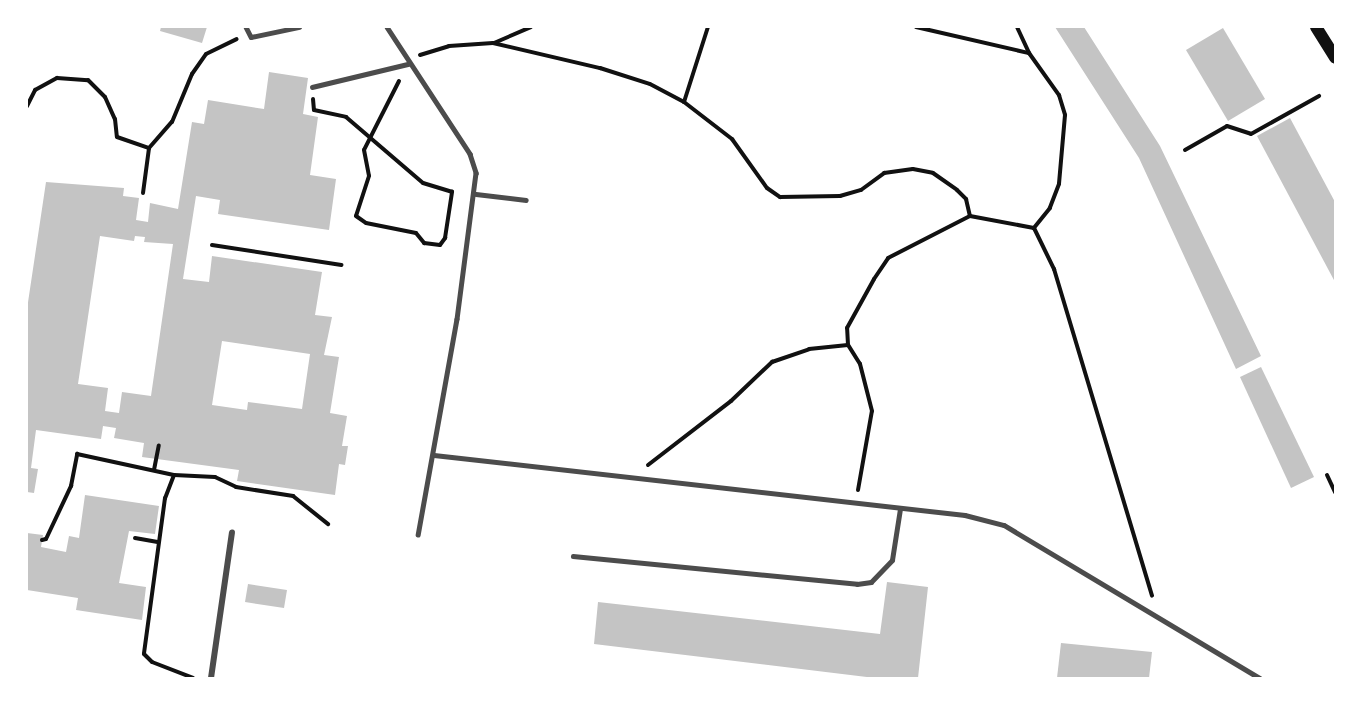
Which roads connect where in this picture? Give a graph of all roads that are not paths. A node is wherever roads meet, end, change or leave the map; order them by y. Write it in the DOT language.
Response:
graph roads {
  1 [pos="246,27"];
  2 [pos="299,27"];
  3 [pos="387,27"];
  4 [pos="1316,27"];
  5 [pos="1334,56"];
  6 [pos="408,64"];
  7 [pos="312,87"];
  8 [pos="476,194"];
  9 [pos="526,200"];
  10 [pos="434,455"];
  11 [pos="900,508"];
  12 [pos="232,533"];
  13 [pos="418,535"];
  14 [pos="573,556"];
  15 [pos="211,678"];
  16 [pos="1260,678"];
  1 -- 2 [label="lane"];
  3 -- 6 [label="lane"];
  4 -- 5 [label="main road"];
  6 -- 7 [label="lane"];
  6 -- 8 [label="lane"];
  8 -- 9 [label="lane"];
  8 -- 10 [label="lane"];
  10 -- 11 [label="lane"];
  10 -- 13 [label="lane"];
  11 -- 14 [label="lane"];
  11 -- 16 [label="lane"];
  12 -- 15 [label="street"];
}
